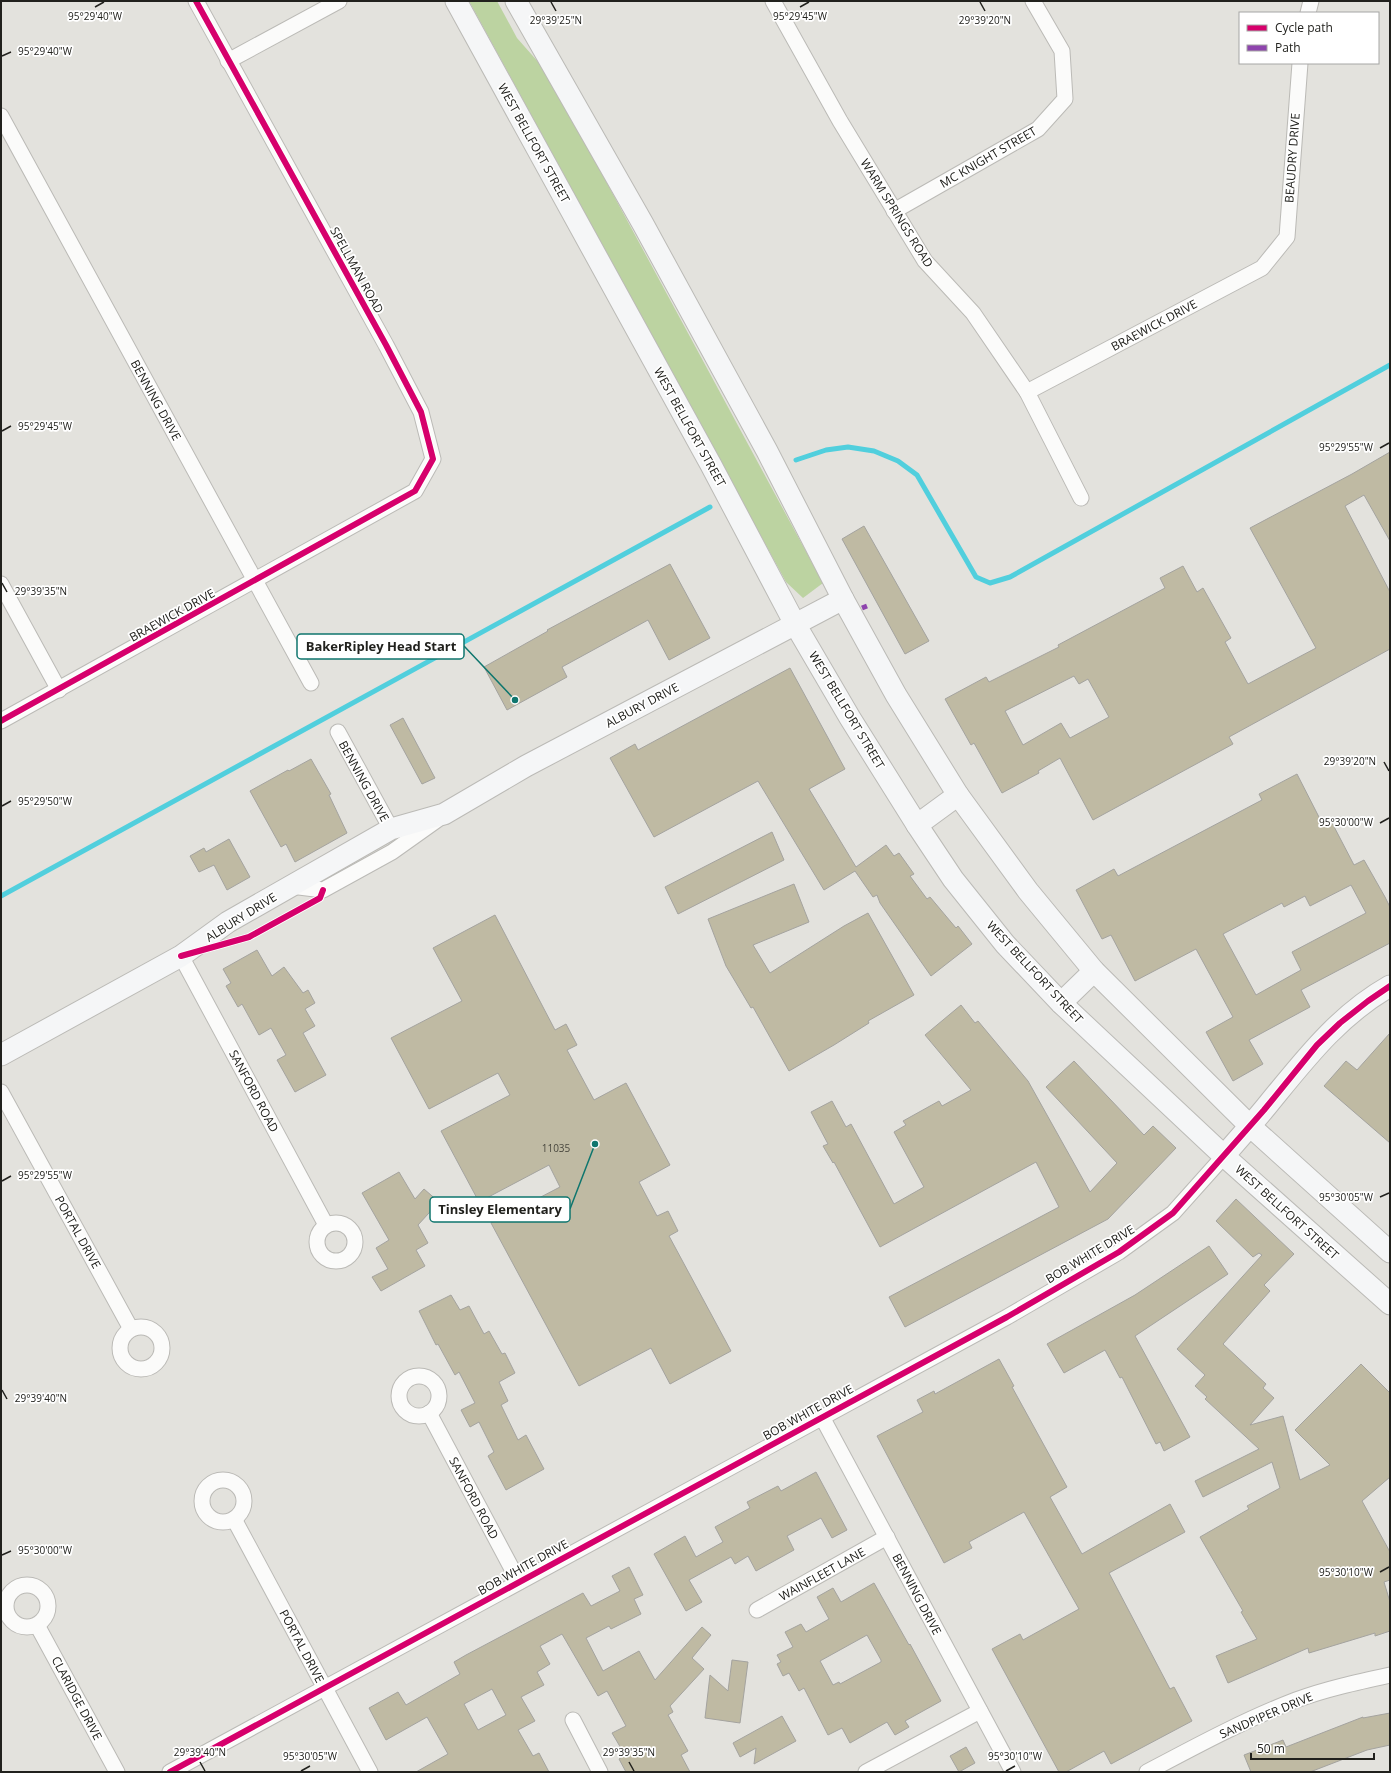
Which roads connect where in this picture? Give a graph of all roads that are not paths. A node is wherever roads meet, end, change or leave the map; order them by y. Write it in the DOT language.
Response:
graph roads {
  1 [pos="196,1"];
  2 [pos="339,1"];
  3 [pos="456,1"];
  4 [pos="516,1"];
  5 [pos="774,1"];
  6 [pos="1033,1"];
  7 [pos="1311,1"];
  8 [pos="1308,12"];
  9 [pos="228,61"];
  10 [pos="1300,64"];
  11 [pos="1,116"];
  12 [pos="894,211"];
  13 [pos="1276,250"];
  14 [pos="1027,392"];
  15 [pos="1081,498"];
  16 [pos="352,527"];
  17 [pos="256,581"];
  18 [pos="1,584"];
  19 [pos="843,599"];
  20 [pos="795,624"];
  21 [pos="312,683"];
  22 [pos="59,690"];
  23 [pos="1,721"];
  24 [pos="338,732"];
  25 [pos="958,795"];
  26 [pos="444,814"];
  27 [pos="917,825"];
  28 [pos="391,829"];
  29 [pos="291,886"];
  30 [pos="181,956"];
  31 [pos="1094,971"];
  32 [pos="1390,986"];
  33 [pos="1061,1003"];
  34 [pos="1,1055"];
  35 [pos="1,1092"];
  36 [pos="1250,1126"];
  37 [pos="1224,1156"];
  38 [pos="326,1225"];
  39 [pos="1390,1252"];
  40 [pos="1390,1304"];
  41 [pos="131,1329"];
  42 [pos="429,1413"];
  43 [pos="822,1417"];
  44 [pos="234,1519"];
  45 [pos="887,1537"];
  46 [pos="519,1582"];
  47 [pos="757,1610"];
  48 [pos="37,1625"];
  49 [pos="1390,1675"];
  50 [pos="325,1688"];
  51 [pos="980,1711"];
  52 [pos="572,1720"];
  53 [pos="117,1772"];
  54 [pos="170,1772"];
  55 [pos="370,1772"];
  56 [pos="600,1772"];
  57 [pos="866,1772"];
  58 [pos="1012,1772"];
  59 [pos="1147,1772"];
  1 -- 9 [label="street, SPELLMAN ROAD"];
  2 -- 9 [label="street"];
  3 -- 20 [label="main road, WEST BELLFORT STREET"];
  4 -- 19 [label="main road"];
  5 -- 12 [label="street, WARM SPRINGS ROAD"];
  6 -- 12 [label="street, MC KNIGHT STREET"];
  7 -- 8 [label="street"];
  9 -- 16 [label="street, SPELLMAN ROAD"];
  10 -- 13 [label="street, BEAUDRY DRIVE"];
  11 -- 17 [label="street, BENNING DRIVE"];
  12 -- 14 [label="street, WARM SPRINGS ROAD"];
  13 -- 14 [label="street, BRAEWICK DRIVE"];
  14 -- 15 [label="street, WARM SPRINGS ROAD"];
  16 -- 17 [label="street, BRAEWICK DRIVE"];
  17 -- 21 [label="street, BENNING DRIVE"];
  17 -- 22 [label="street, BRAEWICK DRIVE"];
  18 -- 22 [label="street"];
  19 -- 20 [label="main road, ALBURY DRIVE"];
  19 -- 25 [label="main road"];
  20 -- 26 [label="main road, ALBURY DRIVE"];
  20 -- 27 [label="main road, WEST BELLFORT STREET"];
  22 -- 23 [label="street, BRAEWICK DRIVE"];
  24 -- 28 [label="street, BENNING DRIVE"];
  25 -- 27 [label="main road"];
  25 -- 31 [label="main road"];
  26 -- 28 [label="main road, ALBURY DRIVE"];
  26 -- 29 [label="street, ALBURY DRIVE"];
  27 -- 33 [label="main road, WEST BELLFORT STREET"];
  28 -- 29 [label="main road, ALBURY DRIVE"];
  29 -- 30 [label="main road, ALBURY DRIVE"];
  30 -- 34 [label="main road, ALBURY DRIVE"];
  30 -- 38 [label="street, SANFORD ROAD"];
  31 -- 33 [label="main road"];
  31 -- 36 [label="main road"];
  32 -- 36 [label="main road, BOB WHITE DRIVE"];
  33 -- 37 [label="main road, WEST BELLFORT STREET"];
  35 -- 41 [label="street, PORTAL DRIVE"];
  36 -- 37 [label="main road, BOB WHITE DRIVE"];
  36 -- 39 [label="main road"];
  37 -- 40 [label="main road, WEST BELLFORT STREET"];
  37 -- 43 [label="street, BOB WHITE DRIVE"];
  42 -- 46 [label="street, SANFORD ROAD"];
  43 -- 45 [label="street, BENNING DRIVE"];
  43 -- 46 [label="street, BOB WHITE DRIVE"];
  44 -- 50 [label="street, PORTAL DRIVE"];
  45 -- 47 [label="street, WAINFLEET LANE"];
  45 -- 51 [label="street, BENNING DRIVE"];
  46 -- 50 [label="street, BOB WHITE DRIVE"];
  48 -- 53 [label="street, CLARIDGE DRIVE"];
  49 -- 59 [label="street, SANDPIPER DRIVE"];
  50 -- 54 [label="street, BOB WHITE DRIVE"];
  50 -- 55 [label="street, PORTAL DRIVE"];
  51 -- 57 [label="street"];
  51 -- 58 [label="street, BENNING DRIVE"];
  52 -- 56 [label="street"];
}
